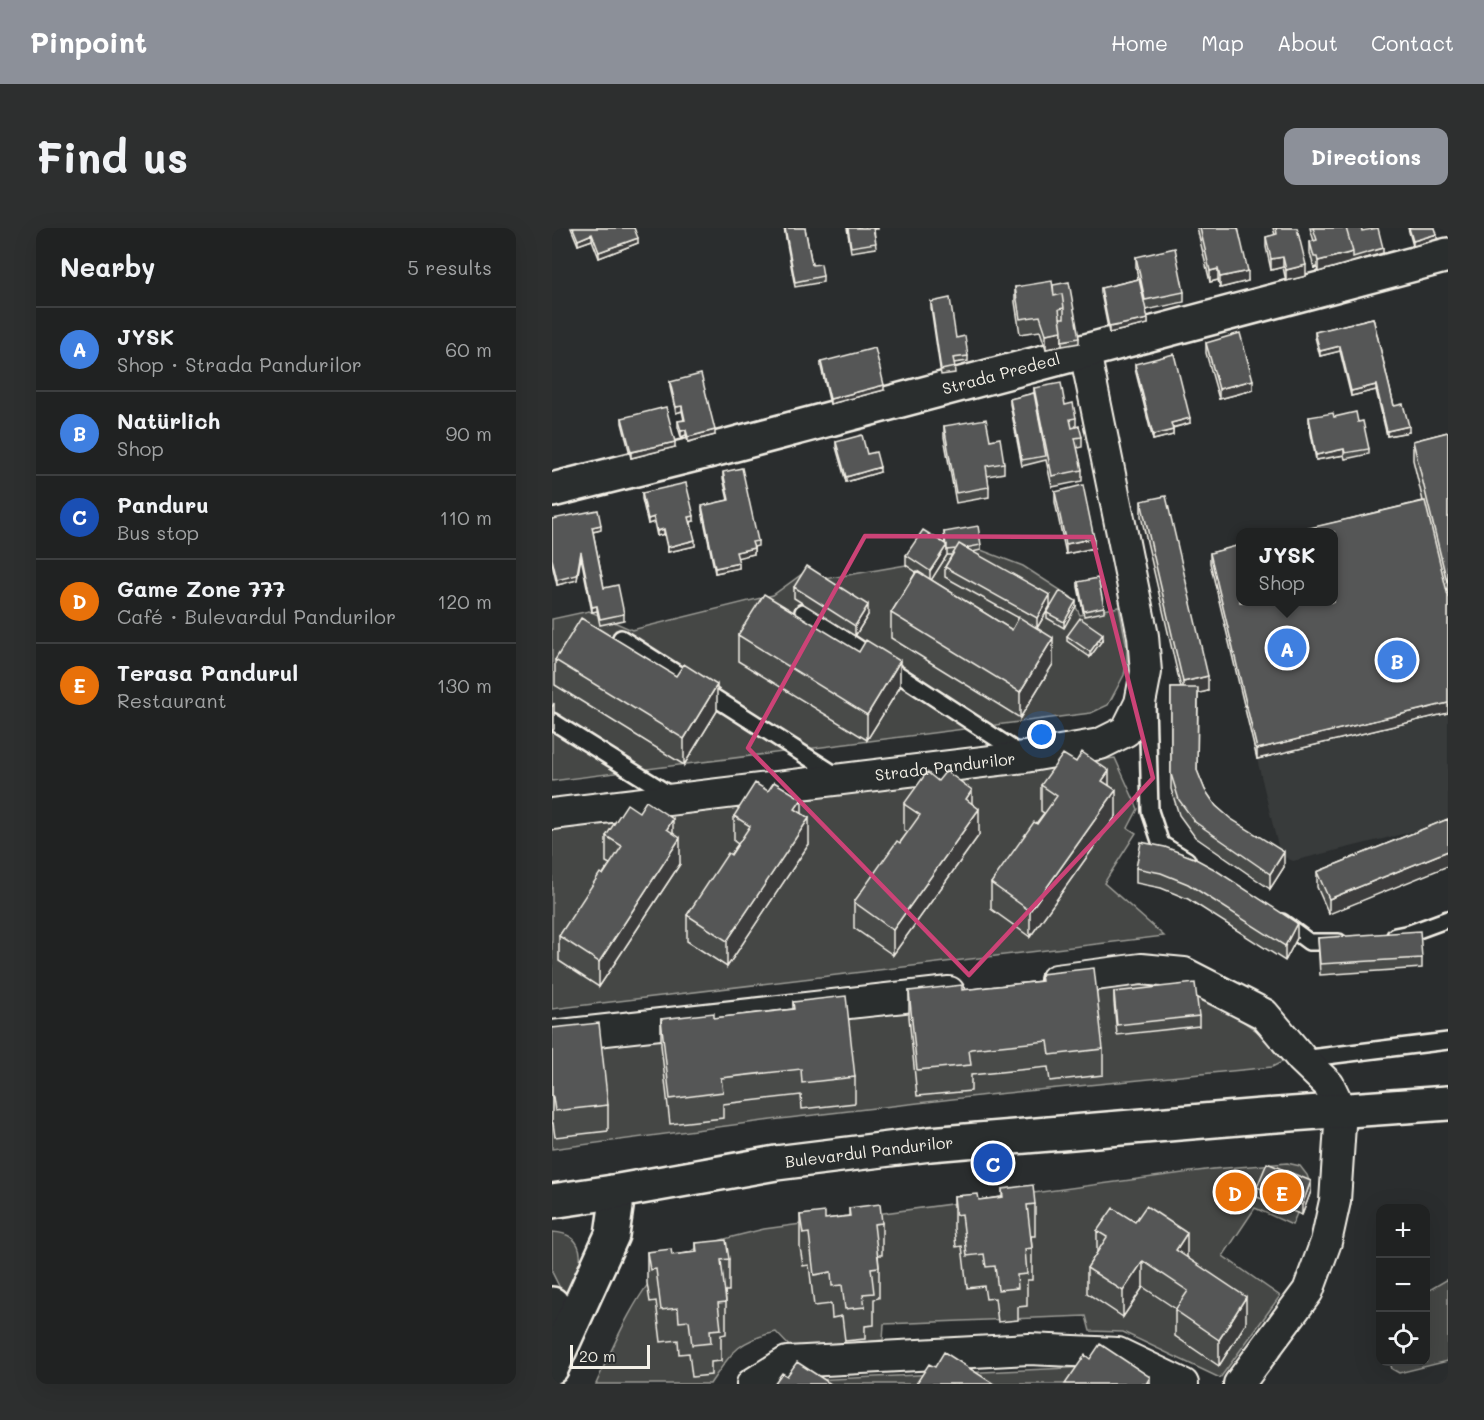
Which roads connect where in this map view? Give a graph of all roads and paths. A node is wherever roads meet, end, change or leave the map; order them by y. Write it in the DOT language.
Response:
graph roads {
  1 [pos="1448,255"];
  2 [pos="1085,352"];
  3 [pos="552,490"];
  4 [pos="803,612"];
  5 [pos="621,639"];
  6 [pos="1146,672"];
  7 [pos="552,722"];
  8 [pos="1025,757"];
  9 [pos="842,779"];
  10 [pos="675,798"];
  11 [pos="552,814"];
  12 [pos="1199,868"];
  13 [pos="1266,911"];
  14 [pos="1448,919"];
  15 [pos="1379,938"];
  16 [pos="1358,942"];
  17 [pos="1026,983"];
  18 [pos="971,990"];
  19 [pos="552,1036"];
  20 [pos="1448,1041"];
  21 [pos="1302,1059"];
  22 [pos="1448,1103"];
  23 [pos="1341,1110"];
  24 [pos="613,1192"];
  25 [pos="552,1201"];
  26 [pos="552,1304"];
  27 [pos="556,1358"];
  28 [pos="752,1384"];
  29 [pos="1183,1384"];
  30 [pos="1239,1384"];
  1 -- 2 [label="street, Strada Predeal"];
  2 -- 3 [label="street, Strada Predeal"];
  2 -- 6 [label="street, Strada Pandurilor"];
  4 -- 8 [label="lane"];
  5 -- 9 [label="lane"];
  6 -- 8 [label="street, Strada Pandurilor"];
  6 -- 12 [label="lane"];
  7 -- 10 [label="lane"];
  8 -- 9 [label="street, Strada Pandurilor"];
  9 -- 10 [label="street, Strada Pandurilor"];
  10 -- 11 [label="street, Strada Pandurilor"];
  13 -- 16 [label="lane"];
  14 -- 15 [label="lane"];
  17 -- 21 [label="street"];
  18 -- 19 [label="street"];
  20 -- 21 [label="lane"];
  21 -- 23 [label="street"];
  22 -- 23 [label="street, Bulevardul Pandurilor"];
  23 -- 24 [label="street, Bulevardul Pandurilor"];
  23 -- 30 [label="street"];
  24 -- 25 [label="street, Bulevardul Pandurilor"];
  24 -- 27 [label="street"];
  26 -- 27 [label="street"];
  28 -- 29 [label="street"];
}
